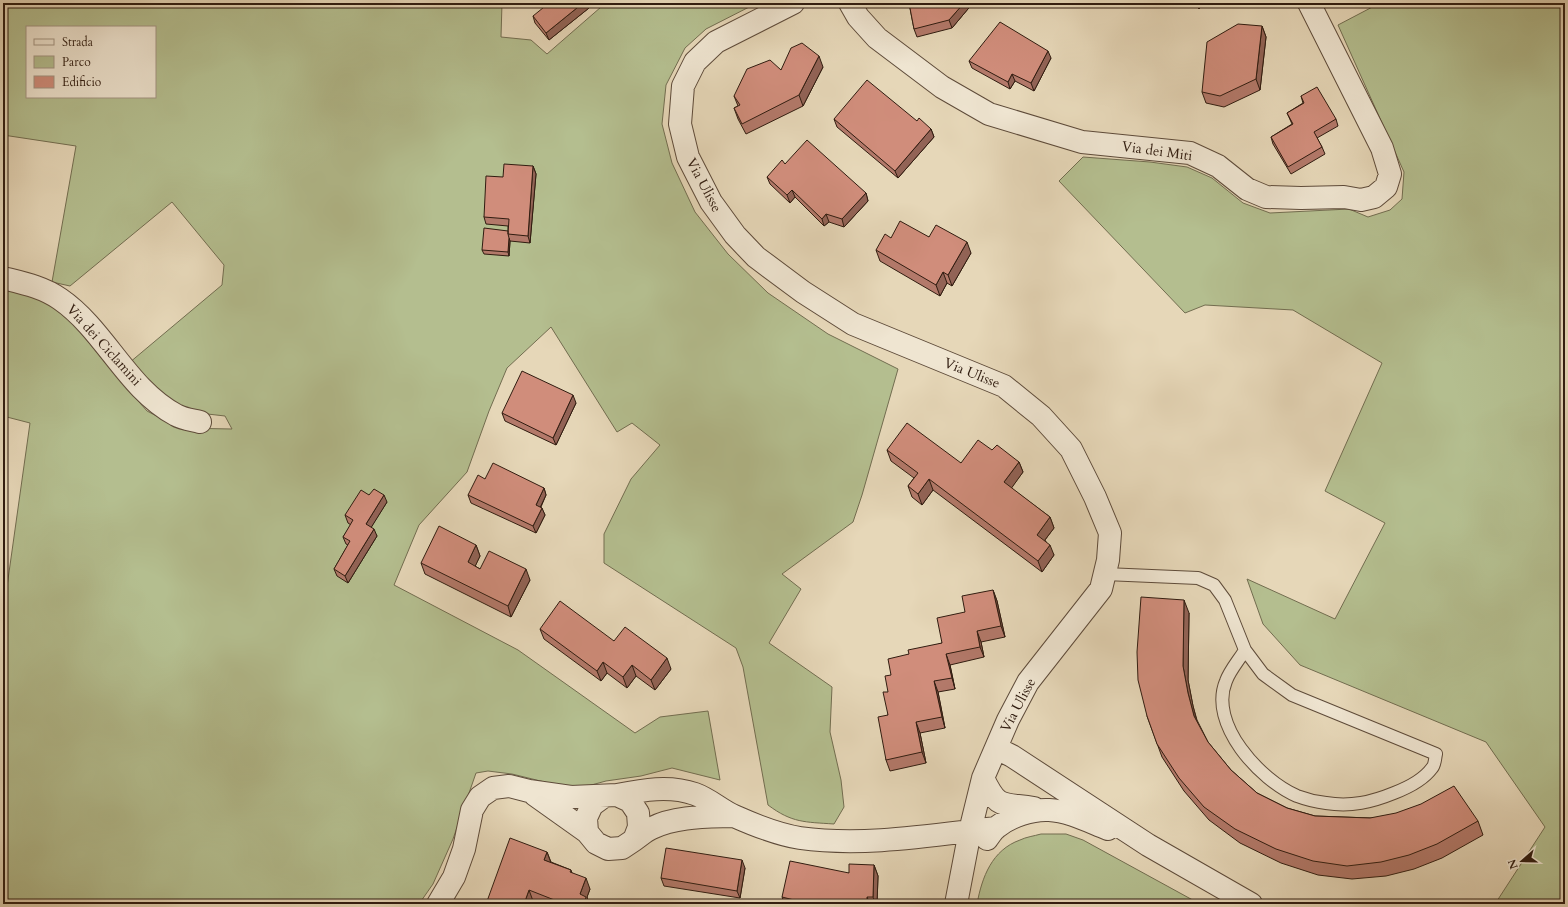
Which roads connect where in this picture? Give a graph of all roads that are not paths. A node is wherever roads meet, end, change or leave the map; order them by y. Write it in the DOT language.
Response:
graph roads {
  1 [pos="792,3"];
  2 [pos="850,3"];
  3 [pos="1310,3"];
  4 [pos="3,278"];
  5 [pos="200,422"];
  6 [pos="1105,574"];
  7 [pos="1245,650"];
  8 [pos="996,748"];
  9 [pos="983,778"];
  10 [pos="529,791"];
  11 [pos="610,796"];
  12 [pos="1049,810"];
  13 [pos="734,816"];
  14 [pos="996,828"];
  15 [pos="970,831"];
  16 [pos="587,832"];
  17 [pos="634,840"];
  18 [pos="1148,845"];
  19 [pos="962,875"];
  20 [pos="438,904"];
  21 [pos="956,904"];
  22 [pos="1251,904"];
  1 -- 6 [label="street, Via Ulisse"];
  2 -- 3 [label="street, Via dei Miti"];
  4 -- 5 [label="street, Via dei Ciclamini"];
  6 -- 7 [label="lane"];
  6 -- 8 [label="street, Via Ulisse"];
  7 -- 7 [label="lane"];
  8 -- 9 [label="street, Via Ulisse"];
  8 -- 18 [label="street"];
  9 -- 12 [label="street"];
  9 -- 15 [label="street, Via Ulisse"];
  10 -- 11 [label="street"];
  10 -- 16 [label="street"];
  10 -- 20 [label="street"];
  11 -- 13 [label="street"];
  11 -- 16 [label="street"];
  11 -- 17 [label="street"];
  12 -- 14 [label="street"];
  12 -- 18 [label="street"];
  13 -- 15 [label="street"];
  13 -- 17 [label="street"];
  14 -- 15 [label="street"];
  14 -- 19 [label="street"];
  15 -- 19 [label="street, Via Ulisse"];
  16 -- 17 [label="street"];
  18 -- 22 [label="street"];
  19 -- 21 [label="street, Via Ulisse"];
}
